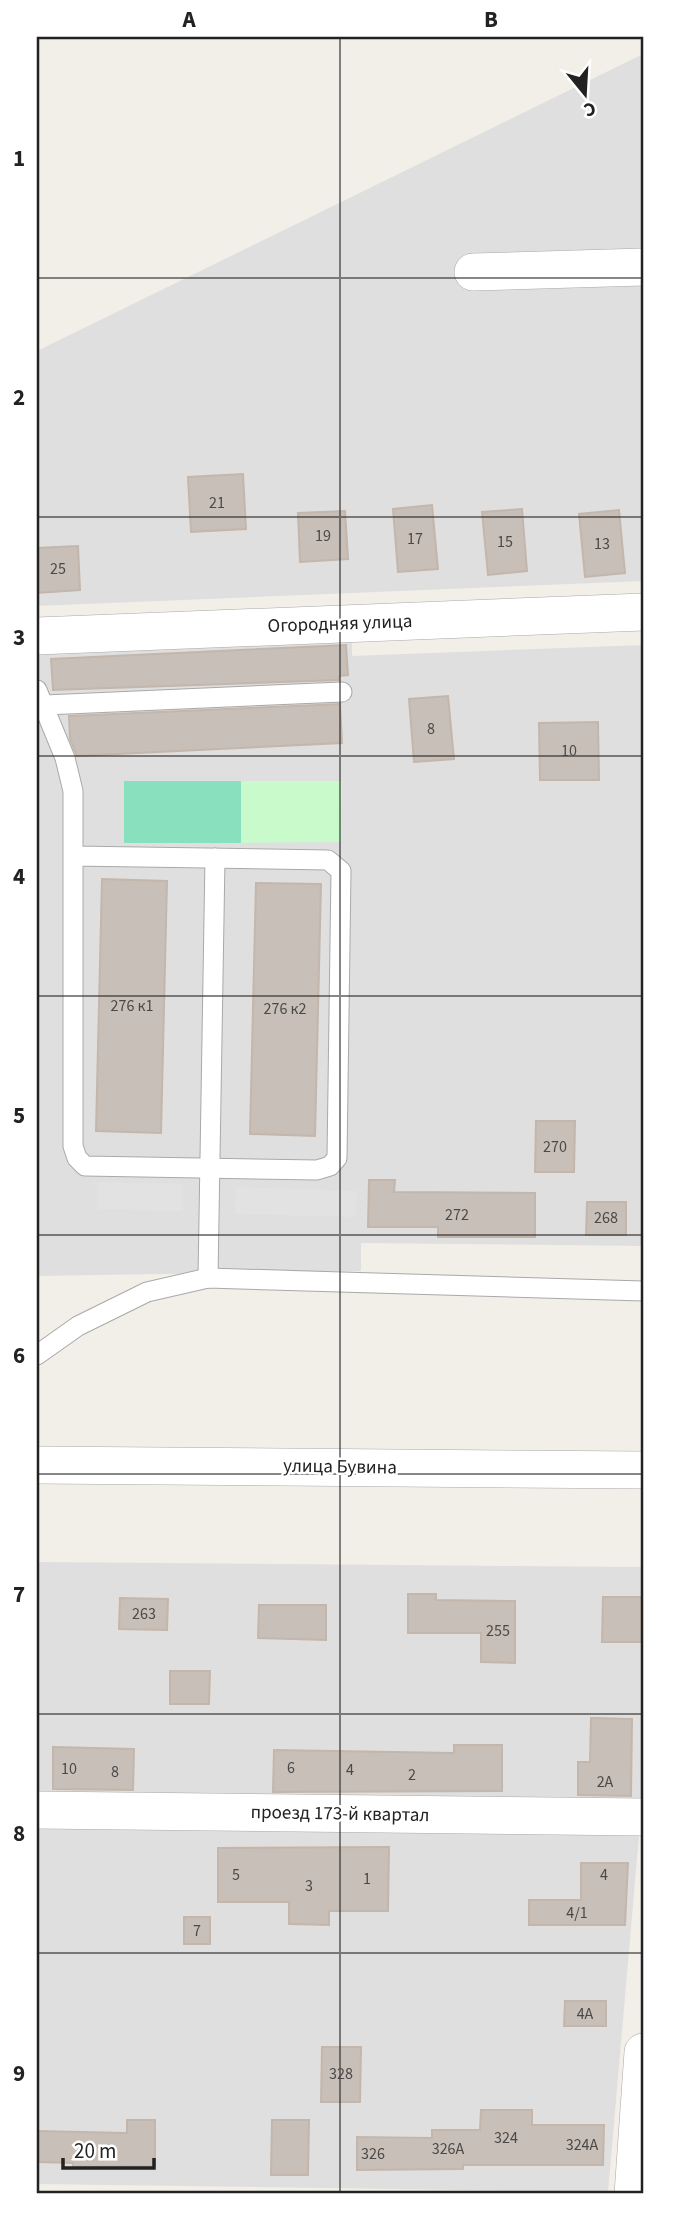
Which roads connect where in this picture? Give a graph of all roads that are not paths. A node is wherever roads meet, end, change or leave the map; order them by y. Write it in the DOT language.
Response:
graph roads {
  1 [pos="643,267"];
  2 [pos="473,272"];
  3 [pos="643,612"];
  4 [pos="37,636"];
  5 [pos="342,692"];
  6 [pos="41,697"];
  7 [pos="73,856"];
  8 [pos="215,858"];
  9 [pos="210,1168"];
  10 [pos="208,1278"];
  11 [pos="643,1291"];
  12 [pos="37,1355"];
  13 [pos="37,1465"];
  14 [pos="643,1470"];
  15 [pos="37,1810"];
  16 [pos="643,1817"];
  17 [pos="643,2052"];
  18 [pos="633,2194"];
  1 -- 2 [label="street"];
  3 -- 4 [label="street, Огородняя улица"];
  5 -- 6 [label="lane"];
  6 -- 7 [label="lane"];
  7 -- 8 [label="lane"];
  7 -- 9 [label="lane"];
  8 -- 9 [label="lane"];
  8 -- 9 [label="lane"];
  9 -- 10 [label="lane"];
  10 -- 11 [label="lane"];
  10 -- 12 [label="lane"];
  13 -- 14 [label="street, улица Бувина"];
  15 -- 16 [label="street, проезд 173-й квартал"];
  17 -- 18 [label="street"];
}
